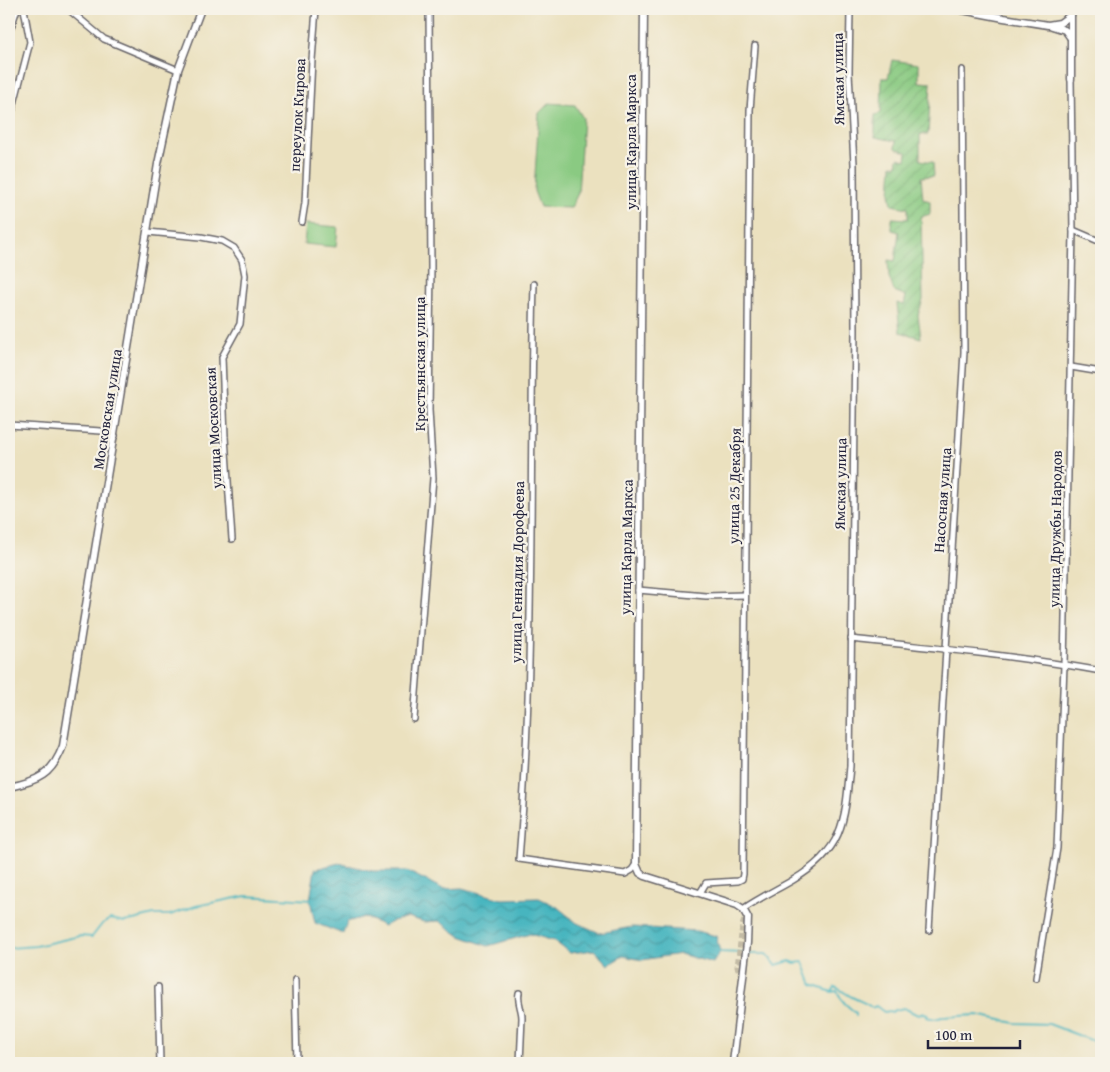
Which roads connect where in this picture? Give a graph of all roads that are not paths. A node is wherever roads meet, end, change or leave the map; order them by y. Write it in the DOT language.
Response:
graph roads {
  1 [pos="17,9"];
  2 [pos="24,9"];
  3 [pos="68,9"];
  4 [pos="201,9"];
  5 [pos="316,9"];
  6 [pos="429,9"];
  7 [pos="644,9"];
  8 [pos="850,9"];
  9 [pos="957,9"];
  10 [pos="1071,12"];
  11 [pos="1048,25"];
  12 [pos="9,33"];
  13 [pos="1071,39"];
  14 [pos="755,46"];
  15 [pos="178,70"];
  16 [pos="962,70"];
  17 [pos="1070,79"];
  18 [pos="9,123"];
  19 [pos="302,222"];
  20 [pos="1073,230"];
  21 [pos="148,232"];
  22 [pos="1101,242"];
  23 [pos="534,284"];
  24 [pos="1071,367"];
  25 [pos="1101,372"];
  26 [pos="9,425"];
  27 [pos="115,436"];
  28 [pos="232,539"];
  29 [pos="638,590"];
  30 [pos="745,595"];
  31 [pos="851,639"];
  32 [pos="946,649"];
  33 [pos="1064,664"];
  34 [pos="1101,671"];
  35 [pos="414,719"];
  36 [pos="9,787"];
  37 [pos="636,864"];
  38 [pos="700,893"];
  39 [pos="743,910"];
  40 [pos="929,930"];
  41 [pos="1036,978"];
  42 [pos="295,980"];
  43 [pos="158,987"];
  44 [pos="519,993"];
  45 [pos="160,1063"];
  46 [pos="297,1063"];
  47 [pos="520,1063"];
  48 [pos="733,1063"];
  1 -- 12 [label="street"];
  2 -- 18 [label="street"];
  3 -- 15 [label="street"];
  4 -- 15 [label="street, Московская улица"];
  5 -- 19 [label="street, переулок Кирова"];
  6 -- 35 [label="street, Крестьянская улица"];
  7 -- 29 [label="street, улица Карла Маркса"];
  8 -- 31 [label="street, Ямская улица"];
  9 -- 11 [label="street"];
  10 -- 11 [label="street"];
  10 -- 13 [label="street"];
  11 -- 13 [label="street"];
  13 -- 17 [label="street"];
  14 -- 30 [label="street, улица 25 Декабря"];
  15 -- 21 [label="street, Московская улица"];
  16 -- 32 [label="street, Насосная улица"];
  17 -- 20 [label="street, улица Дружбы Народов"];
  20 -- 22 [label="street"];
  20 -- 24 [label="street, улица Дружбы Народов"];
  21 -- 27 [label="street, Московская улица"];
  21 -- 28 [label="street, улица Московская"];
  23 -- 37 [label="street, улица Геннадия Дорофеева"];
  24 -- 25 [label="street"];
  24 -- 33 [label="street, улица Дружбы Народов"];
  26 -- 27 [label="street"];
  27 -- 36 [label="street, Московская улица"];
  29 -- 30 [label="street"];
  29 -- 37 [label="street, улица Карла Маркса"];
  30 -- 38 [label="street, улица 25 Декабря"];
  31 -- 32 [label="street"];
  31 -- 39 [label="street, Ямская улица"];
  32 -- 33 [label="street"];
  32 -- 40 [label="street, Насосная улица"];
  33 -- 34 [label="street"];
  33 -- 41 [label="street, улица Дружбы Народов"];
  37 -- 38 [label="street"];
  38 -- 39 [label="street"];
  39 -- 48 [label="street"];
  42 -- 46 [label="street"];
  43 -- 45 [label="street"];
  44 -- 47 [label="street"];
}
